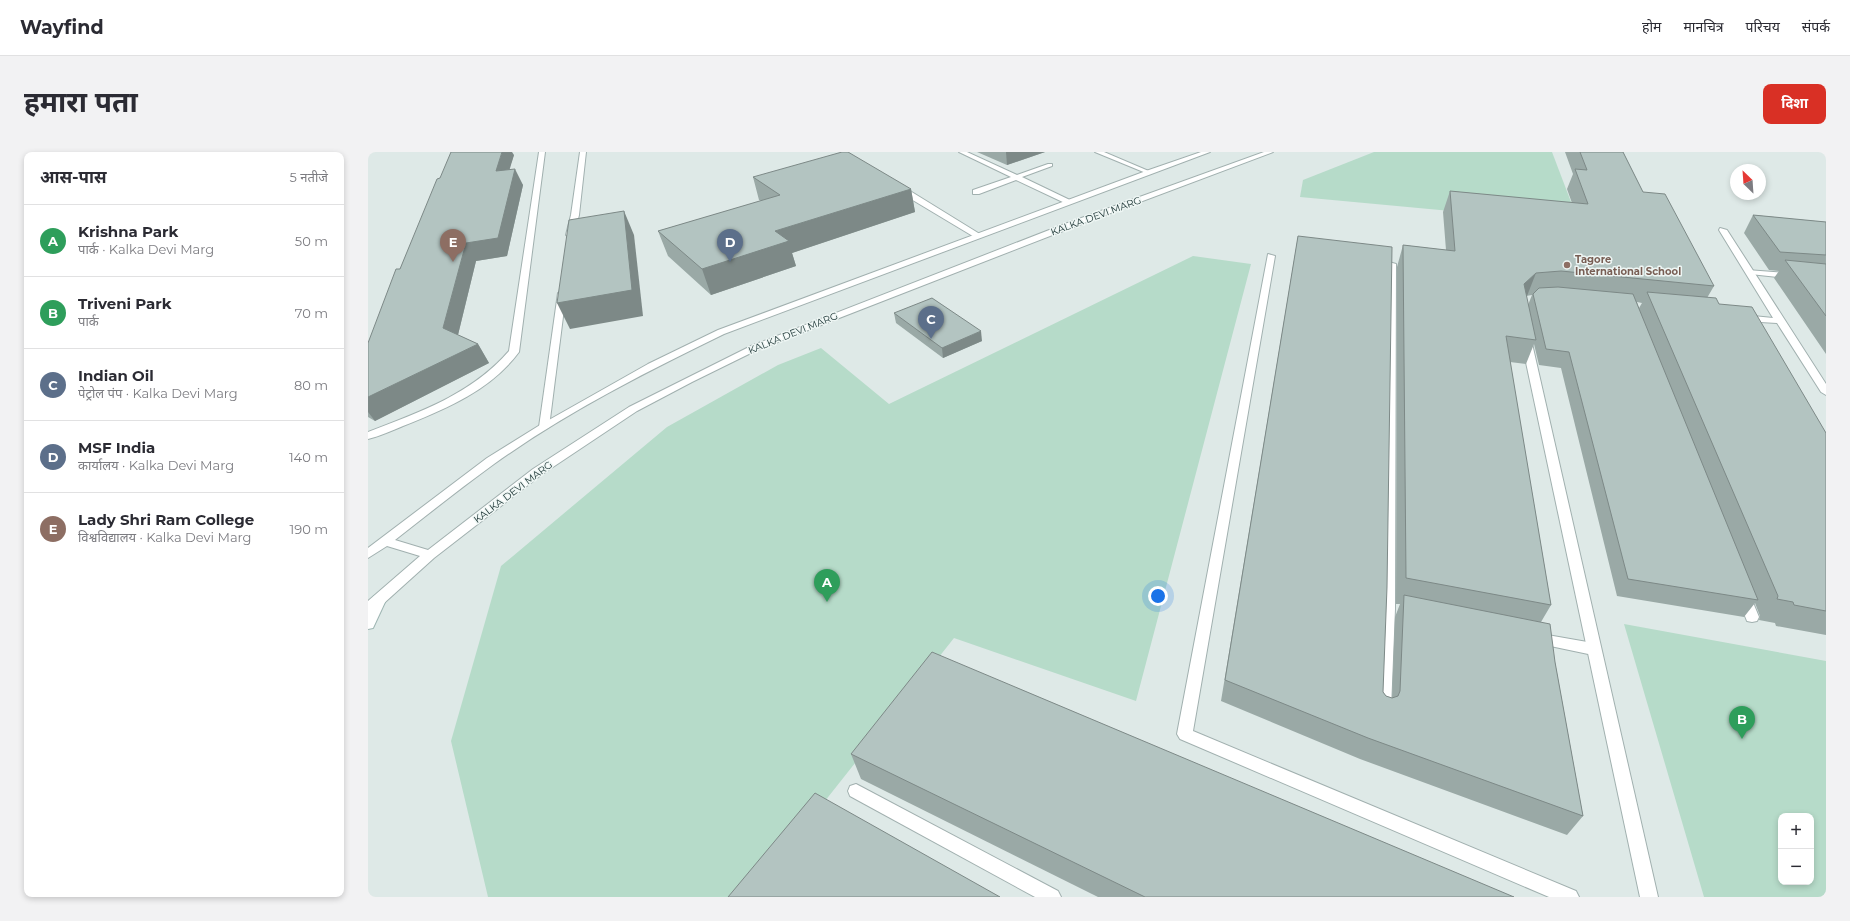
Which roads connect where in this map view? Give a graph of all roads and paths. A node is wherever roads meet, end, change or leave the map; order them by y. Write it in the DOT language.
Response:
graph roads {
  1 [pos="542,152"];
  2 [pos="583,152"];
  3 [pos="962,152"];
  4 [pos="1098,152"];
  5 [pos="1208,152"];
  6 [pos="1270,152"];
  7 [pos="1050,165"];
  8 [pos="1148,172"];
  9 [pos="1017,177"];
  10 [pos="890,182"];
  11 [pos="976,192"];
  12 [pos="1070,202"];
  13 [pos="1723,230"];
  14 [pos="979,236"];
  15 [pos="569,243"];
  16 [pos="1271,256"];
  17 [pos="1392,264"];
  18 [pos="1750,272"];
  19 [pos="1826,279"];
  20 [pos="564,281"];
  21 [pos="1733,317"];
  22 [pos="1780,321"];
  23 [pos="1525,331"];
  24 [pos="1826,392"];
  25 [pos="544,427"];
  26 [pos="368,436"];
  27 [pos="386,541"];
  28 [pos="368,554"];
  29 [pos="430,556"];
  30 [pos="1740,588"];
  31 [pos="379,600"];
  32 [pos="368,609"];
  33 [pos="1388,609"];
  34 [pos="1403,612"];
  35 [pos="1752,617"];
  36 [pos="368,624"];
  37 [pos="1525,636"];
  38 [pos="1593,649"];
  39 [pos="1383,712"];
  40 [pos="856,791"];
  41 [pos="1052,897"];
  42 [pos="1570,897"];
  43 [pos="1649,897"];
  1 -- 26 [label="street"];
  2 -- 15 [label="street"];
  3 -- 9 [label="street"];
  4 -- 8 [label="street"];
  5 -- 8 [label="street, KALKA DEVI MARG"];
  6 -- 29 [label="street, KALKA DEVI MARG"];
  7 -- 9 [label="street"];
  8 -- 12 [label="street, KALKA DEVI MARG"];
  9 -- 11 [label="street"];
  9 -- 12 [label="street"];
  10 -- 14 [label="street"];
  12 -- 14 [label="street, KALKA DEVI MARG"];
  13 -- 18 [label="street"];
  14 -- 25 [label="street, KALKA DEVI MARG"];
  16 -- 42 [label="street"];
  17 -- 33 [label="street"];
  18 -- 19 [label="street"];
  18 -- 22 [label="street"];
  20 -- 25 [label="street"];
  21 -- 22 [label="street"];
  22 -- 24 [label="street"];
  23 -- 38 [label="street"];
  25 -- 27 [label="street, KALKA DEVI MARG"];
  27 -- 28 [label="street, KALKA DEVI MARG"];
  27 -- 29 [label="street"];
  29 -- 31 [label="street, KALKA DEVI MARG"];
  30 -- 35 [label="street"];
  31 -- 32 [label="street, KALKA DEVI MARG"];
  31 -- 36 [label="street"];
  33 -- 34 [label="street"];
  33 -- 39 [label="street"];
  37 -- 38 [label="street"];
  38 -- 43 [label="street"];
  40 -- 41 [label="street"];
}
